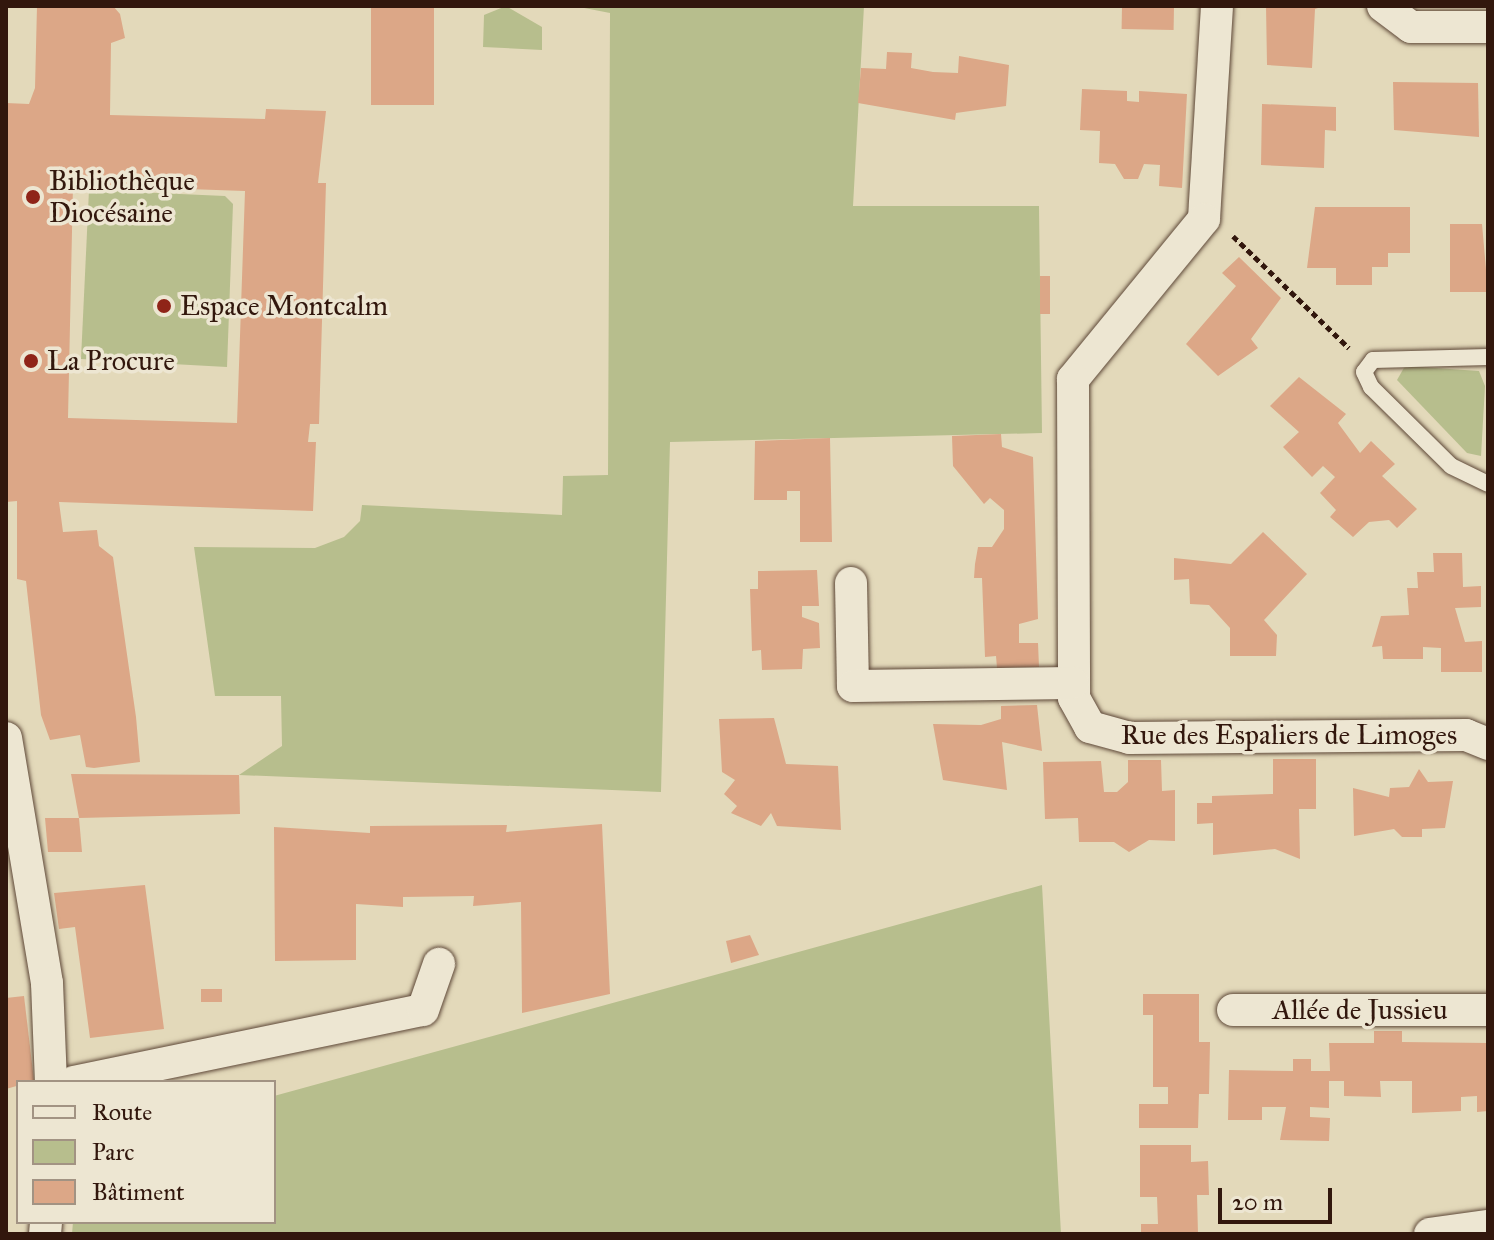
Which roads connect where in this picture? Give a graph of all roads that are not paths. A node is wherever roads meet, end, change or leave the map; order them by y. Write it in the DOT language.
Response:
graph roads {
  1 [pos="1217,6"];
  2 [pos="1383,6"];
  3 [pos="1488,27"];
  4 [pos="1488,357"];
  5 [pos="1488,484"];
  6 [pos="851,583"];
  7 [pos="1073,683"];
  8 [pos="6,738"];
  9 [pos="1488,744"];
  10 [pos="439,964"];
  11 [pos="1233,1010"];
  12 [pos="1488,1010"];
  13 [pos="51,1080"];
  14 [pos="84,1080"];
  15 [pos="1488,1226"];
  16 [pos="1430,1234"];
  1 -- 7 [label="street, Rue des Espaliers de Limoges"];
  2 -- 3 [label="street"];
  4 -- 5 [label="lane"];
  6 -- 7 [label="street"];
  7 -- 9 [label="street, Rue des Espaliers de Limoges"];
  8 -- 13 [label="street"];
  10 -- 14 [label="street"];
  11 -- 12 [label="street, Allée de Jussieu"];
  15 -- 16 [label="street"];
}
